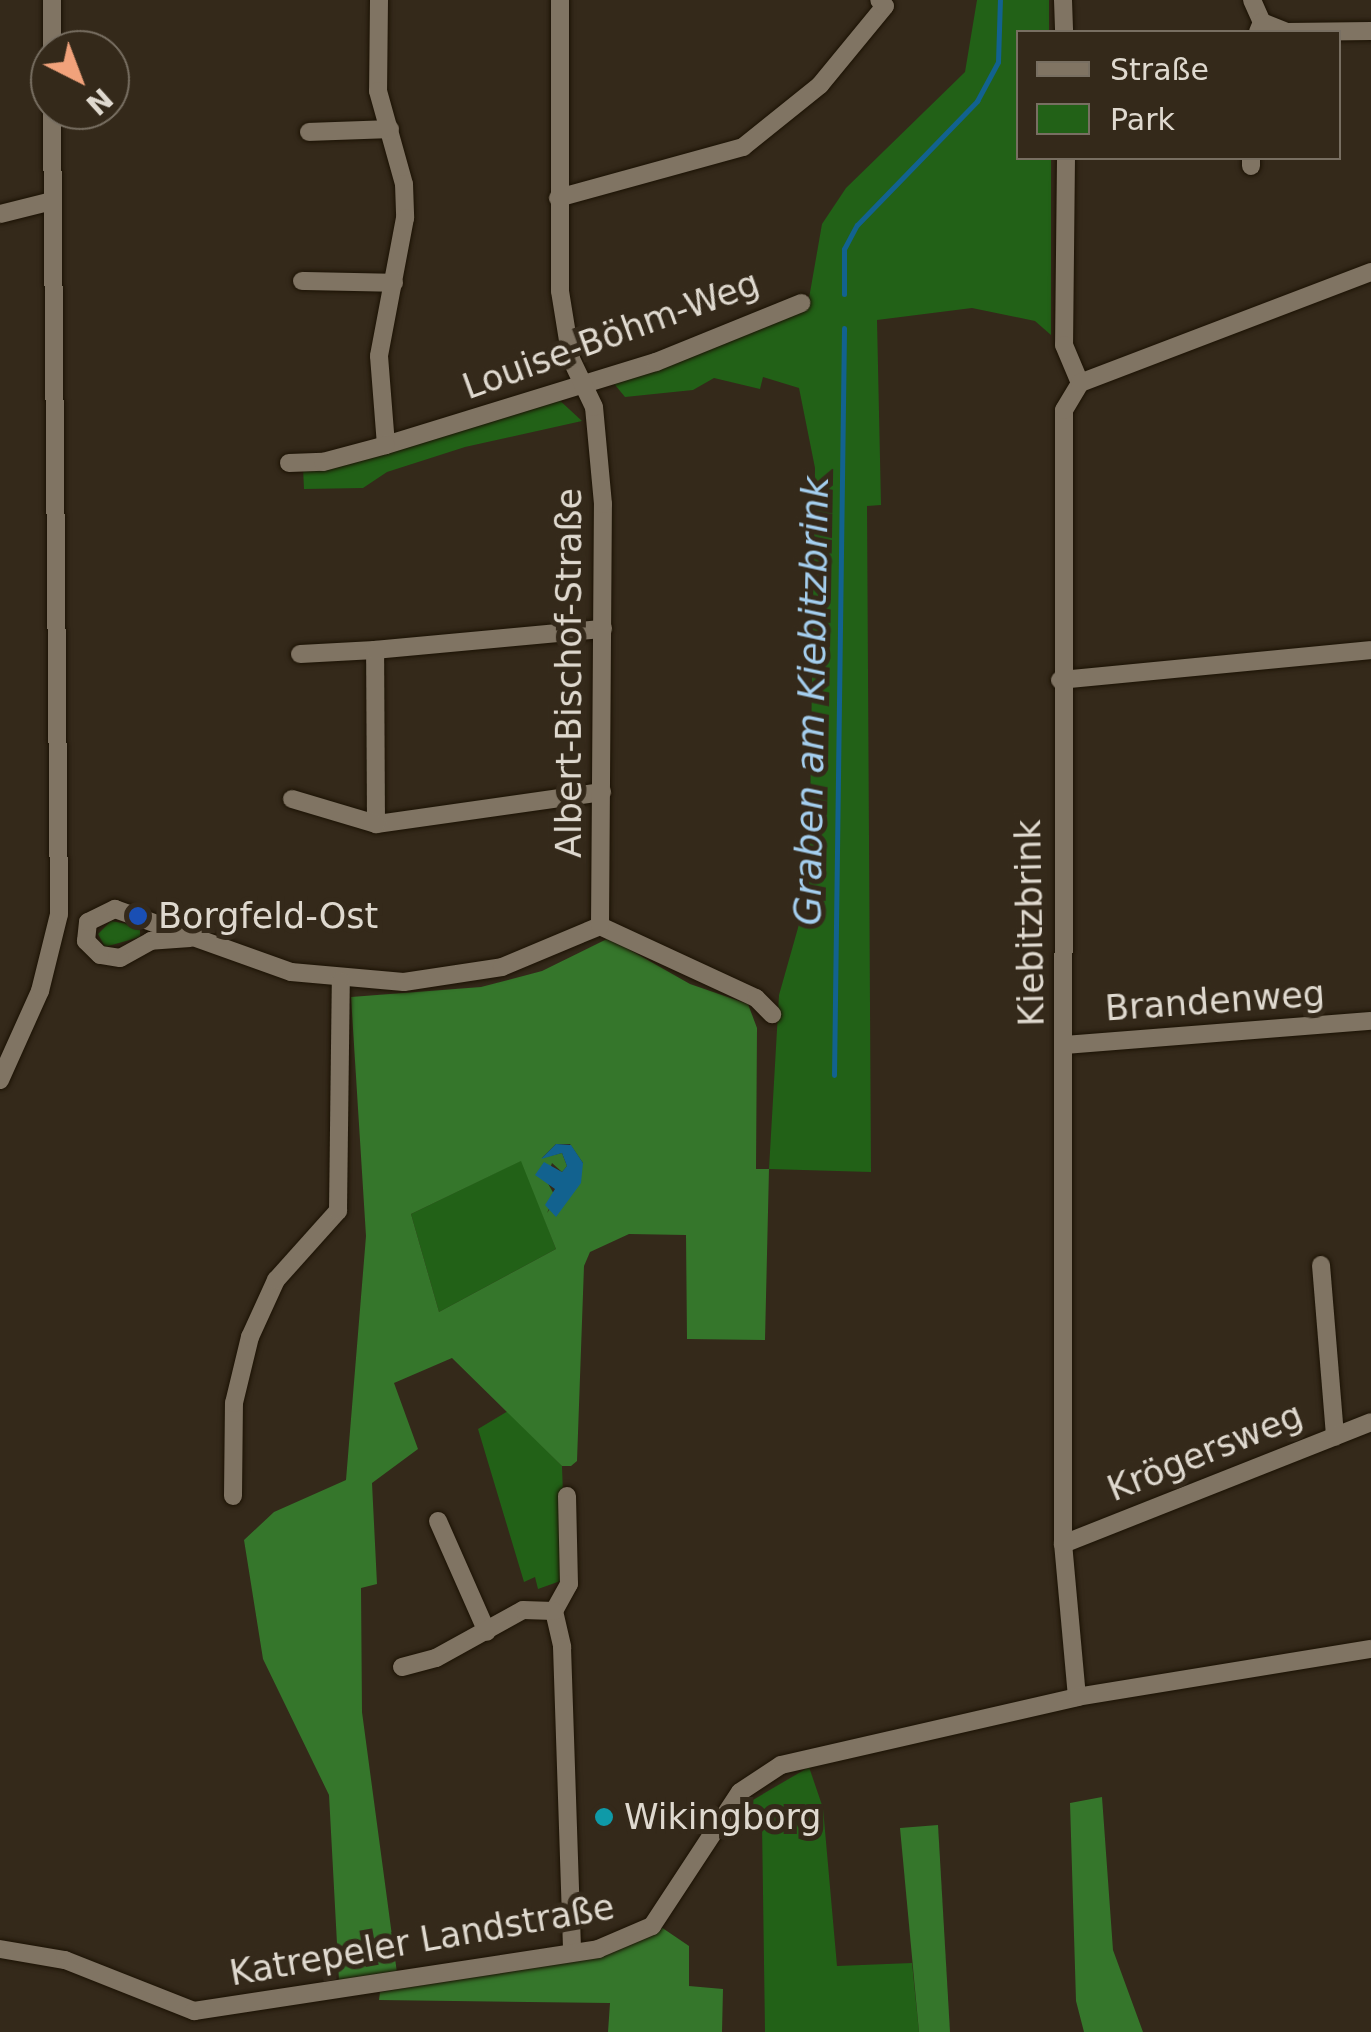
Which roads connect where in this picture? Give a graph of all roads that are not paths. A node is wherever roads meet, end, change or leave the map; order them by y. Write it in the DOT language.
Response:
graph roads {
  1 [pos="52,0"];
  2 [pos="378,0"];
  3 [pos="560,0"];
  4 [pos="879,0"];
  5 [pos="1063,0"];
  6 [pos="1252,0"];
  7 [pos="1260,27"];
  8 [pos="52,30"];
  9 [pos="1064,30"];
  10 [pos="1371,30"];
  11 [pos="1341,31"];
  12 [pos="390,129"];
  13 [pos="52,130"];
  14 [pos="308,132"];
  15 [pos="1066,160"];
  16 [pos="558,198"];
  17 [pos="52,201"];
  18 [pos="0,214"];
  19 [pos="1371,272"];
  20 [pos="302,280"];
  21 [pos="394,283"];
  22 [pos="801,303"];
  23 [pos="1080,383"];
  24 [pos="582,384"];
  25 [pos="386,445"];
  26 [pos="289,463"];
  27 [pos="602,629"];
  28 [pos="376,650"];
  29 [pos="1371,650"];
  30 [pos="300,654"];
  31 [pos="1060,680"];
  32 [pos="602,792"];
  33 [pos="292,799"];
  34 [pos="376,824"];
  35 [pos="59,914"];
  36 [pos="88,922"];
  37 [pos="600,926"];
  38 [pos="190,938"];
  39 [pos="341,980"];
  40 [pos="772,1014"];
  41 [pos="1371,1021"];
  42 [pos="1064,1044"];
  43 [pos="0,1080"];
  44 [pos="1320,1265"];
  45 [pos="1371,1422"];
  46 [pos="1334,1436"];
  47 [pos="233,1496"];
  48 [pos="567,1496"];
  49 [pos="438,1521"];
  50 [pos="1063,1544"];
  51 [pos="554,1612"];
  52 [pos="487,1632"];
  53 [pos="1371,1649"];
  54 [pos="402,1667"];
  55 [pos="1077,1698"];
  56 [pos="0,1949"];
  57 [pos="572,1950"];
  1 -- 8 [label="street"];
  2 -- 12 [label="street"];
  3 -- 16 [label="street, Albert-Bischof-Straße"];
  4 -- 16 [label="street"];
  5 -- 9 [label="street"];
  6 -- 7 [label="street"];
  10 -- 11 [label="street"];
  12 -- 14 [label="street"];
  12 -- 21 [label="street"];
  13 -- 17 [label="street"];
  15 -- 23 [label="street"];
  16 -- 24 [label="street, Albert-Bischof-Straße"];
  17 -- 18 [label="street"];
  17 -- 35 [label="street"];
  19 -- 23 [label="street"];
  20 -- 21 [label="street"];
  21 -- 25 [label="street"];
  22 -- 24 [label="street, Louise-Böhm-Weg"];
  23 -- 31 [label="street, Kiebitzbrink"];
  24 -- 25 [label="street, Louise-Böhm-Weg"];
  24 -- 27 [label="street, Albert-Bischof-Straße"];
  25 -- 26 [label="street, Louise-Böhm-Weg"];
  27 -- 28 [label="street"];
  27 -- 32 [label="street, Albert-Bischof-Straße"];
  28 -- 30 [label="street"];
  28 -- 34 [label="street"];
  29 -- 31 [label="street"];
  31 -- 42 [label="street, Kiebitzbrink"];
  32 -- 34 [label="street"];
  32 -- 37 [label="street, Albert-Bischof-Straße"];
  33 -- 34 [label="street"];
  35 -- 36 [label="street"];
  35 -- 43 [label="street"];
  36 -- 38 [label="street"];
  36 -- 38 [label="street"];
  37 -- 39 [label="street"];
  37 -- 40 [label="street"];
  38 -- 39 [label="street"];
  39 -- 47 [label="street"];
  41 -- 42 [label="street, Brandenweg"];
  42 -- 50 [label="street, Kiebitzbrink"];
  44 -- 46 [label="street"];
  45 -- 46 [label="street, Krögersweg"];
  46 -- 50 [label="street, Krögersweg"];
  48 -- 51 [label="street"];
  49 -- 52 [label="street"];
  50 -- 55 [label="street, Kiebitzbrink"];
  51 -- 52 [label="street"];
  51 -- 57 [label="street"];
  52 -- 54 [label="street"];
  53 -- 55 [label="street, Katrepeler Landstraße"];
  55 -- 57 [label="street, Katrepeler Landstraße"];
  56 -- 57 [label="street, Katrepeler Landstraße"];
}
